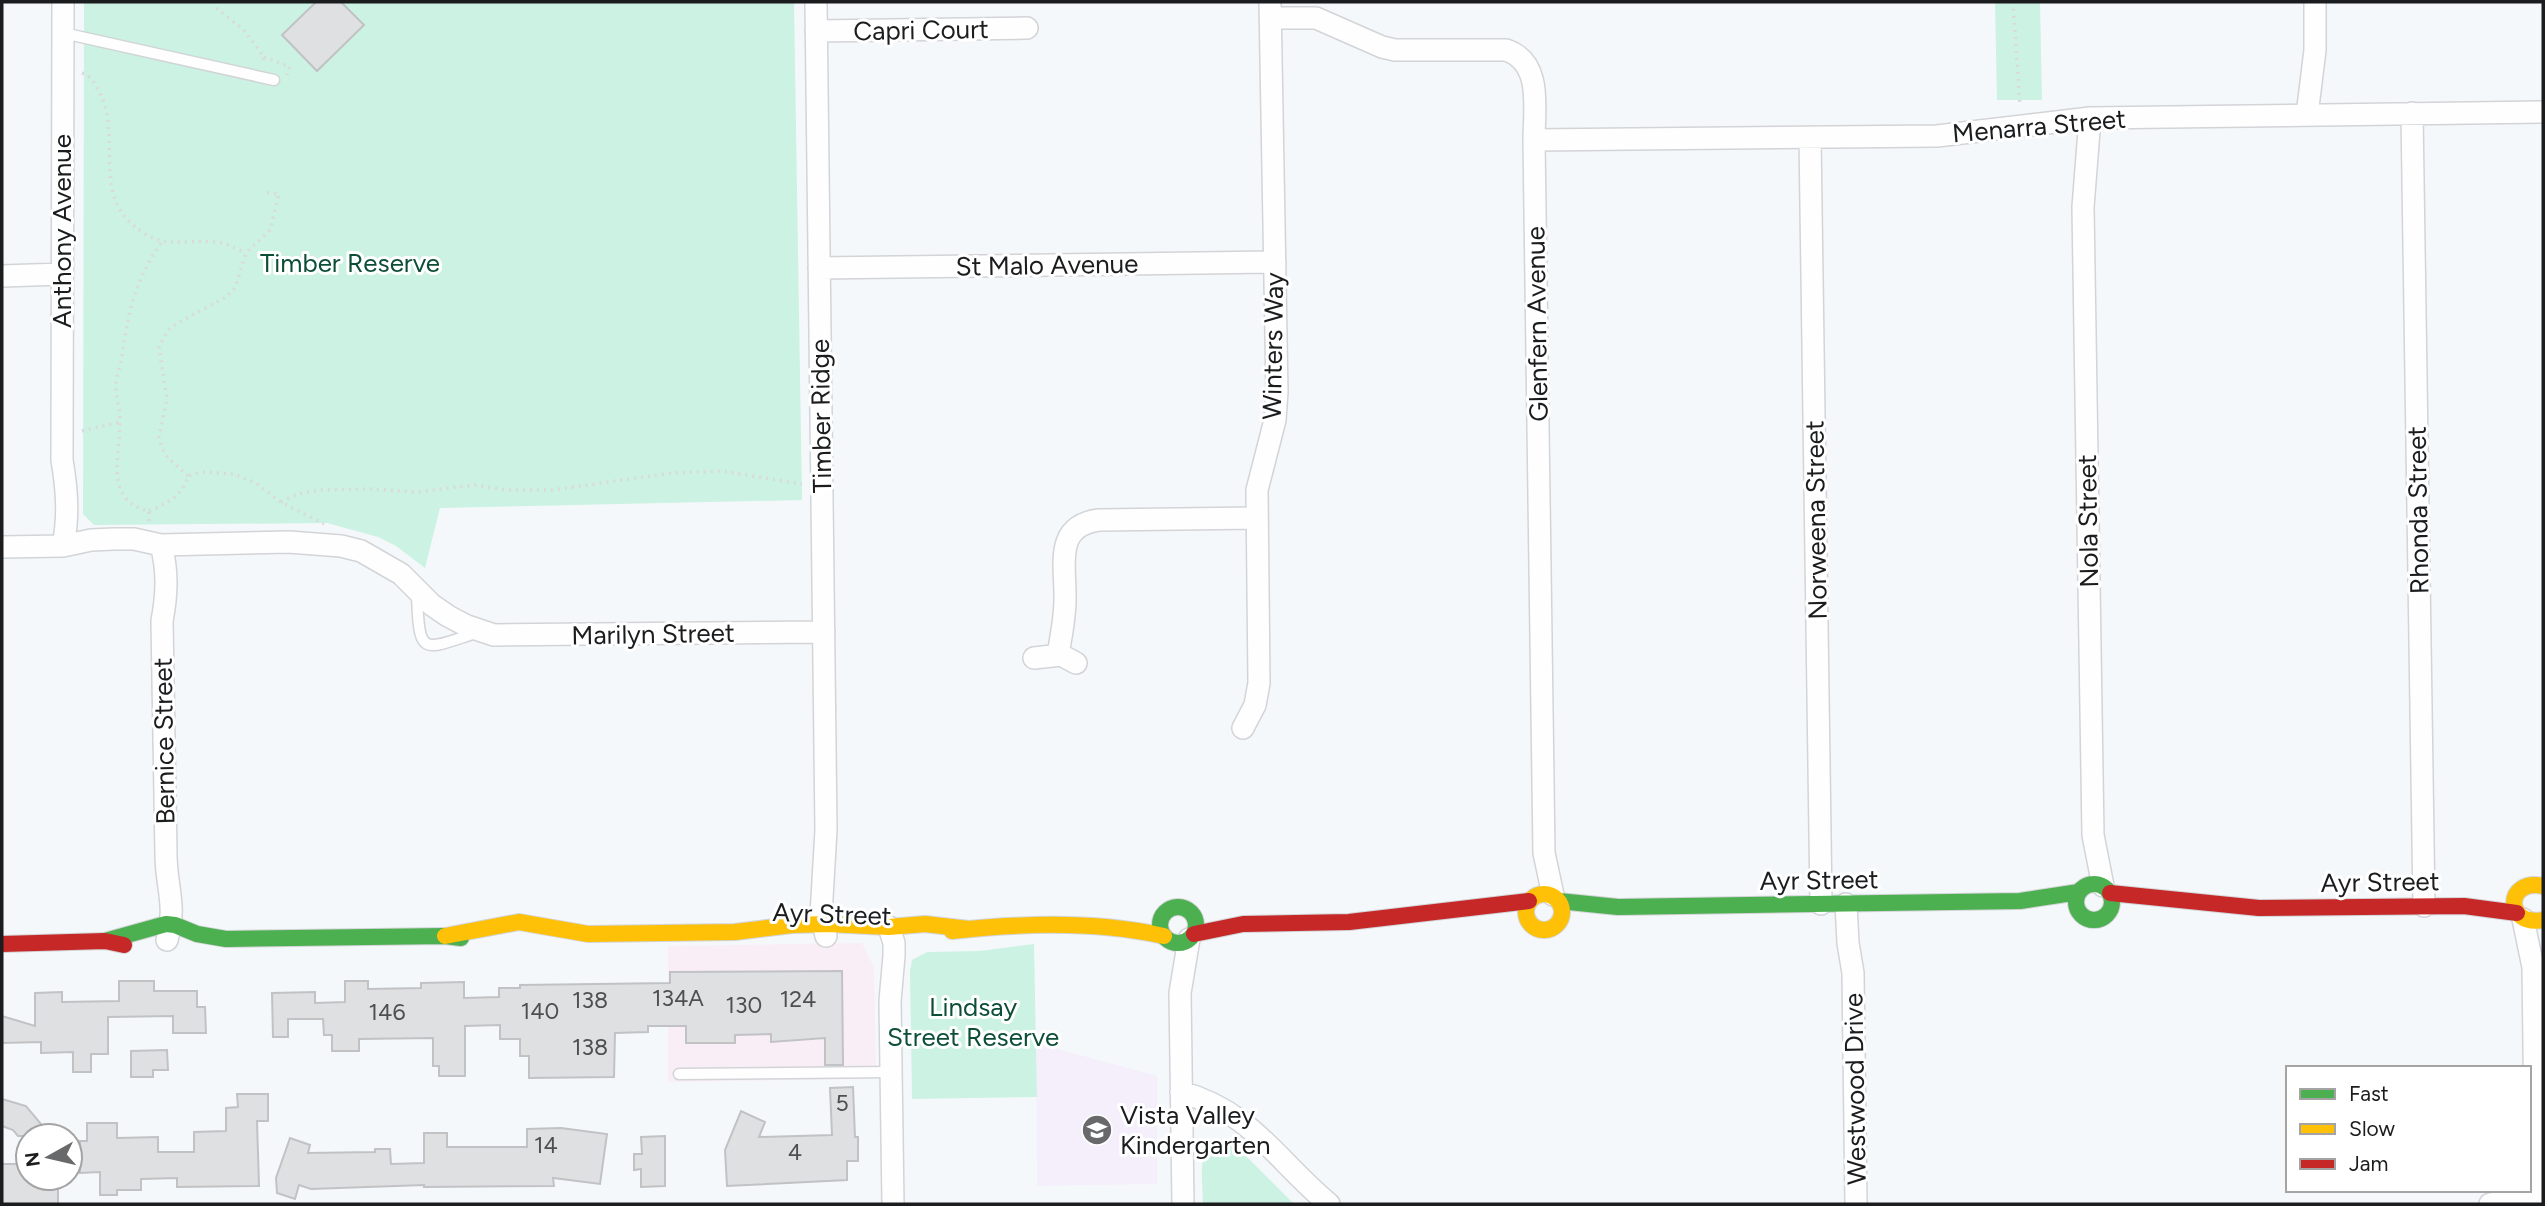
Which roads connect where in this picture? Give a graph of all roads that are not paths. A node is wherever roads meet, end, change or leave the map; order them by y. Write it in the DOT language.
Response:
graph roads {
  1 [pos="63,2"];
  2 [pos="816,2"];
  3 [pos="2315,2"];
  4 [pos="1270,10"];
  5 [pos="1027,28"];
  6 [pos="816,31"];
  7 [pos="63,33"];
  8 [pos="274,80"];
  9 [pos="2543,112"];
  10 [pos="2412,113"];
  11 [pos="2316,115"];
  12 [pos="2081,119"];
  13 [pos="1810,137"];
  14 [pos="1534,140"];
  15 [pos="1275,262"];
  16 [pos="819,268"];
  17 [pos="62,274"];
  18 [pos="2,275"];
  19 [pos="1257,518"];
  20 [pos="161,545"];
  21 [pos="63,546"];
  22 [pos="2,547"];
  23 [pos="417,591"];
  24 [pos="482,631"];
  25 [pos="824,632"];
  26 [pos="1034,657"];
  27 [pos="1243,728"];
  28 [pos="2543,886"];
  29 [pos="2094,890"];
  30 [pos="2517,892"];
  31 [pos="1544,899"];
  32 [pos="2170,900"];
  33 [pos="2020,901"];
  34 [pos="1821,904"];
  35 [pos="1852,904"];
  36 [pos="2424,906"];
  37 [pos="2464,906"];
  38 [pos="1618,908"];
  39 [pos="1457,910"];
  40 [pos="1193,914"];
  41 [pos="2108,914"];
  42 [pos="1163,915"];
  43 [pos="2082,915"];
  44 [pos="2531,918"];
  45 [pos="1243,925"];
  46 [pos="1532,926"];
  47 [pos="1106,927"];
  48 [pos="827,928"];
  49 [pos="1553,928"];
  50 [pos="167,930"];
  51 [pos="888,937"];
  52 [pos="1179,937"];
  53 [pos="4,942"];
  54 [pos="891,1072"];
  55 [pos="679,1074"];
  56 [pos="1181,1092"];
  57 [pos="2536,1200"];
  58 [pos="893,1204"];
  59 [pos="1183,1204"];
  60 [pos="1329,1204"];
  61 [pos="1856,1204"];
  62 [pos="2490,1204"];
  1 -- 7 [label="street, Anthony Avenue"];
  2 -- 6 [label="street, Timber Ridge"];
  3 -- 11 [label="street"];
  4 -- 14 [label="street, Glenfern Avenue"];
  4 -- 15 [label="street, Winters Way"];
  5 -- 6 [label="street, Capri Court"];
  6 -- 16 [label="street, Timber Ridge"];
  7 -- 8 [label="lane"];
  7 -- 17 [label="street, Anthony Avenue"];
  9 -- 10 [label="street, Menarra Street"];
  10 -- 11 [label="street, Menarra Street"];
  10 -- 36 [label="street, Rhonda Street"];
  11 -- 12 [label="street, Menarra Street"];
  12 -- 13 [label="street, Menarra Street"];
  12 -- 29 [label="street, Nola Street"];
  13 -- 14 [label="street, Menarra Street"];
  13 -- 34 [label="street, Norweena Street"];
  14 -- 31 [label="street, Glenfern Avenue"];
  15 -- 16 [label="street, St Malo Avenue"];
  15 -- 19 [label="street, Winters Way"];
  16 -- 25 [label="street, Timber Ridge"];
  17 -- 18 [label="street"];
  17 -- 21 [label="street, Anthony Avenue"];
  19 -- 26 [label="street"];
  19 -- 27 [label="street, Winters Way"];
  20 -- 21 [label="street, Marilyn Street"];
  20 -- 23 [label="street, Marilyn Street"];
  20 -- 50 [label="street, Bernice Street"];
  21 -- 22 [label="street, Marilyn Street"];
  23 -- 24 [label="street, Marilyn Street"];
  23 -- 24 [label="lane, Marilyn Street"];
  24 -- 25 [label="street, Marilyn Street"];
  25 -- 48 [label="street, Timber Ridge"];
  28 -- 30 [label="street, Ayr Street"];
  29 -- 32 [label="street, Ayr Street"];
  29 -- 33 [label="street, Ayr Street"];
  29 -- 41 [label="street"];
  29 -- 43 [label="street"];
  30 -- 37 [label="street, Ayr Street"];
  30 -- 44 [label="street"];
  31 -- 38 [label="street, Ayr Street"];
  31 -- 39 [label="street, Ayr Street"];
  31 -- 46 [label="street"];
  31 -- 49 [label="street"];
  32 -- 36 [label="street, Ayr Street"];
  32 -- 41 [label="street, Ayr Street"];
  33 -- 35 [label="street, Ayr Street"];
  33 -- 43 [label="street, Ayr Street"];
  34 -- 35 [label="street, Ayr Street"];
  34 -- 38 [label="street, Ayr Street"];
  35 -- 61 [label="street, Westwood Drive"];
  36 -- 37 [label="street, Ayr Street"];
  37 -- 44 [label="street, Ayr Street"];
  38 -- 49 [label="street, Ayr Street"];
  39 -- 45 [label="street, Ayr Street"];
  39 -- 46 [label="street, Ayr Street"];
  40 -- 42 [label="street"];
  40 -- 45 [label="street, Ayr Street"];
  40 -- 52 [label="street"];
  41 -- 43 [label="street"];
  42 -- 47 [label="street, Ayr Street"];
  42 -- 52 [label="street"];
  44 -- 57 [label="street"];
  45 -- 52 [label="street, Ayr Street"];
  46 -- 49 [label="street"];
  47 -- 51 [label="street, Ayr Street"];
  47 -- 52 [label="street, Ayr Street"];
  48 -- 50 [label="street, Ayr Street"];
  48 -- 51 [label="street, Ayr Street"];
  50 -- 53 [label="street, Ayr Street"];
  51 -- 54 [label="street"];
  52 -- 56 [label="street"];
  54 -- 55 [label="lane"];
  54 -- 58 [label="street"];
  56 -- 59 [label="street"];
  56 -- 60 [label="street"];
  57 -- 62 [label="street"];
}
